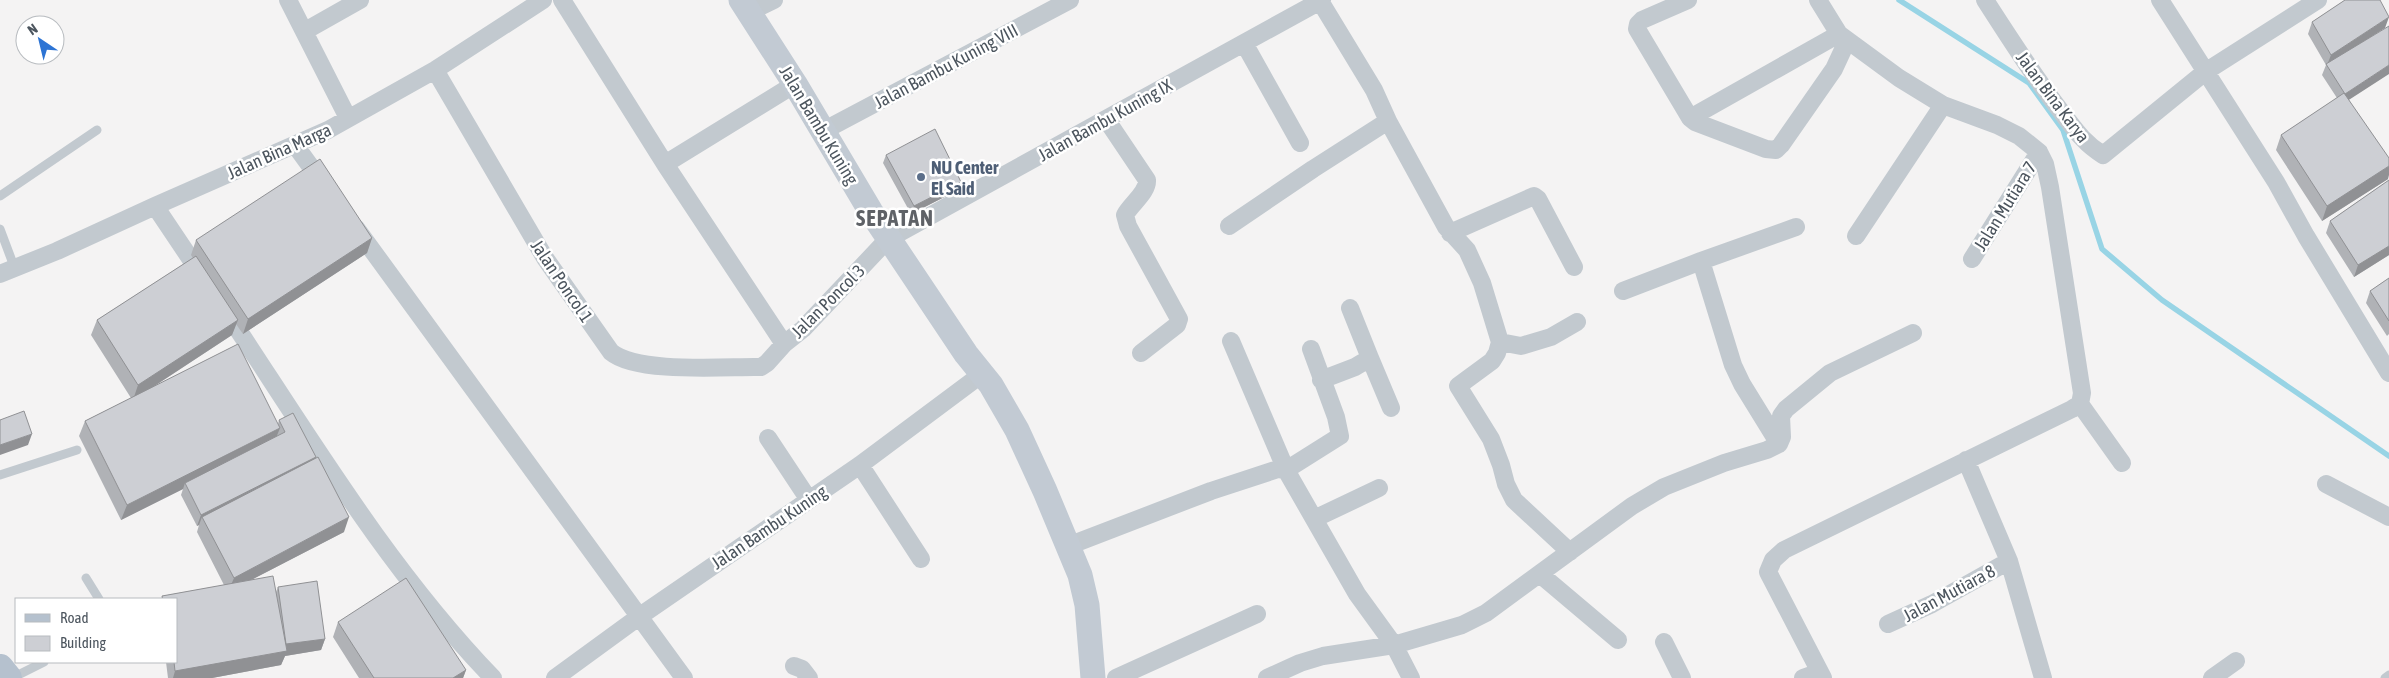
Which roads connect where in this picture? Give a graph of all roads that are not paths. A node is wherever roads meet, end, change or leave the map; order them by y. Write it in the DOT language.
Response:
graph roads {
  1 [pos="288,0"];
  2 [pos="360,0"];
  3 [pos="542,0"];
  4 [pos="562,0"];
  5 [pos="774,0"];
  6 [pos="1070,0"];
  7 [pos="1688,0"];
  8 [pos="1818,0"];
  9 [pos="1985,0"];
  10 [pos="2160,0"];
  11 [pos="2318,0"];
  12 [pos="1314,2"];
  13 [pos="745,6"];
  14 [pos="305,31"];
  15 [pos="1843,38"];
  16 [pos="1244,43"];
  17 [pos="435,70"];
  18 [pos="2205,72"];
  19 [pos="795,84"];
  20 [pos="1943,105"];
  21 [pos="348,118"];
  22 [pos="1690,118"];
  23 [pos="1106,119"];
  24 [pos="1388,121"];
  25 [pos="97,130"];
  26 [pos="822,132"];
  27 [pos="1300,143"];
  28 [pos="295,146"];
  29 [pos="2039,152"];
  30 [pos="665,164"];
  31 [pos="0,196"];
  32 [pos="336,201"];
  33 [pos="154,206"];
  34 [pos="348,217"];
  35 [pos="1229,226"];
  36 [pos="1796,227"];
  37 [pos="0,229"];
  38 [pos="1450,233"];
  39 [pos="1856,236"];
  40 [pos="888,239"];
  41 [pos="1972,259"];
  42 [pos="1701,261"];
  43 [pos="1574,267"];
  44 [pos="7,271"];
  45 [pos="1624,291"];
  46 [pos="1350,308"];
  47 [pos="1577,322"];
  48 [pos="1913,333"];
  49 [pos="1231,341"];
  50 [pos="1500,342"];
  51 [pos="784,344"];
  52 [pos="1311,348"];
  53 [pos="1141,354"];
  54 [pos="1370,358"];
  55 [pos="767,363"];
  56 [pos="2389,373"];
  57 [pos="982,374"];
  58 [pos="1321,380"];
  59 [pos="2080,404"];
  60 [pos="1391,408"];
  61 [pos="768,438"];
  62 [pos="1779,444"];
  63 [pos="77,450"];
  64 [pos="1966,460"];
  65 [pos="2122,464"];
  66 [pos="860,465"];
  67 [pos="1286,470"];
  68 [pos="0,475"];
  69 [pos="2326,484"];
  70 [pos="1379,488"];
  71 [pos="809,500"];
  72 [pos="2389,517"];
  73 [pos="1314,519"];
  74 [pos="1068,546"];
  75 [pos="1570,552"];
  76 [pos="921,559"];
  77 [pos="2009,561"];
  78 [pos="1541,575"];
  79 [pos="86,578"];
  80 [pos="98,598"];
  81 [pos="1257,614"];
  82 [pos="640,616"];
  83 [pos="1888,624"];
  84 [pos="1618,640"];
  85 [pos="1664,642"];
  86 [pos="1394,645"];
  87 [pos="2236,661"];
  88 [pos="42,663"];
  89 [pos="794,666"];
  90 [pos="0,668"];
  91 [pos="1821,675"];
  92 [pos="2389,675"];
  93 [pos="8,678"];
  94 [pos="12,678"];
  95 [pos="493,678"];
  96 [pos="555,678"];
  97 [pos="684,678"];
  98 [pos="809,678"];
  99 [pos="1093,678"];
  100 [pos="1116,678"];
  101 [pos="1267,678"];
  102 [pos="1411,678"];
  103 [pos="1682,678"];
  104 [pos="1803,678"];
  105 [pos="2043,678"];
  106 [pos="2212,678"];
  107 [pos="2386,678"];
  1 -- 14 [label="street"];
  2 -- 14 [label="street"];
  3 -- 17 [label="street, Jalan Bina Marga"];
  4 -- 30 [label="street"];
  5 -- 13 [label="street"];
  6 -- 26 [label="street, Jalan Bambu Kuning VIII"];
  7 -- 22 [label="street"];
  8 -- 15 [label="street"];
  9 -- 18 [label="street, Jalan Bina Karya"];
  10 -- 18 [label="street"];
  11 -- 18 [label="street"];
  12 -- 16 [label="street, Jalan Bambu Kuning IX"];
  12 -- 24 [label="street"];
  13 -- 19 [label="street, Jalan Bambu Kuning"];
  14 -- 21 [label="street"];
  15 -- 20 [label="street"];
  15 -- 22 [label="street"];
  15 -- 22 [label="street"];
  16 -- 23 [label="street, Jalan Bambu Kuning IX"];
  16 -- 27 [label="street"];
  17 -- 21 [label="street, Jalan Bina Marga"];
  17 -- 55 [label="street, Jalan Poncol 1"];
  18 -- 56 [label="street"];
  19 -- 26 [label="street, Jalan Bambu Kuning"];
  19 -- 30 [label="street"];
  20 -- 29 [label="street"];
  20 -- 39 [label="street"];
  21 -- 28 [label="street, Jalan Bina Marga"];
  23 -- 40 [label="street, Jalan Bambu Kuning IX"];
  23 -- 53 [label="street"];
  24 -- 35 [label="street"];
  24 -- 38 [label="street"];
  25 -- 31 [label="lane"];
  26 -- 40 [label="street, Jalan Bambu Kuning"];
  28 -- 32 [label="street"];
  28 -- 33 [label="street, Jalan Bina Marga"];
  29 -- 41 [label="street, Jalan Mutiara 7"];
  29 -- 59 [label="street"];
  30 -- 51 [label="street"];
  33 -- 44 [label="street, Jalan Bina Marga"];
  33 -- 95 [label="street"];
  34 -- 82 [label="street"];
  36 -- 42 [label="street"];
  37 -- 44 [label="lane"];
  38 -- 43 [label="street"];
  38 -- 50 [label="street"];
  40 -- 51 [label="street, Jalan Poncol 3"];
  40 -- 57 [label="street, Jalan Bambu Kuning"];
  42 -- 45 [label="street"];
  42 -- 62 [label="street"];
  46 -- 54 [label="street"];
  47 -- 50 [label="street"];
  48 -- 62 [label="street"];
  49 -- 67 [label="street"];
  50 -- 75 [label="street"];
  51 -- 55 [label="street, Jalan Poncol 3"];
  52 -- 58 [label="street"];
  54 -- 58 [label="street"];
  54 -- 60 [label="street"];
  57 -- 66 [label="street, Jalan Bambu Kuning"];
  57 -- 74 [label="street, Jalan Bambu Kuning"];
  58 -- 67 [label="street"];
  59 -- 64 [label="street"];
  59 -- 65 [label="street"];
  61 -- 71 [label="street"];
  62 -- 75 [label="street"];
  63 -- 68 [label="lane"];
  64 -- 77 [label="street"];
  64 -- 91 [label="street"];
  66 -- 71 [label="street, Jalan Bambu Kuning"];
  66 -- 76 [label="street"];
  67 -- 73 [label="street"];
  67 -- 74 [label="street"];
  69 -- 72 [label="street"];
  70 -- 73 [label="street"];
  71 -- 82 [label="street, Jalan Bambu Kuning"];
  73 -- 86 [label="street"];
  74 -- 99 [label="street, Jalan Bambu Kuning"];
  75 -- 78 [label="street"];
  77 -- 83 [label="street, Jalan Mutiara 8"];
  77 -- 105 [label="street"];
  78 -- 84 [label="street"];
  78 -- 86 [label="street"];
  79 -- 80 [label="lane"];
  81 -- 100 [label="street"];
  82 -- 96 [label="street, Jalan Bambu Kuning"];
  82 -- 97 [label="street"];
  85 -- 103 [label="street"];
  86 -- 101 [label="street"];
  86 -- 102 [label="street"];
  87 -- 106 [label="street"];
  88 -- 94 [label="lane"];
  89 -- 98 [label="street"];
  90 -- 93 [label="main road"];
  91 -- 104 [label="street"];
  92 -- 107 [label="lane"];
}
